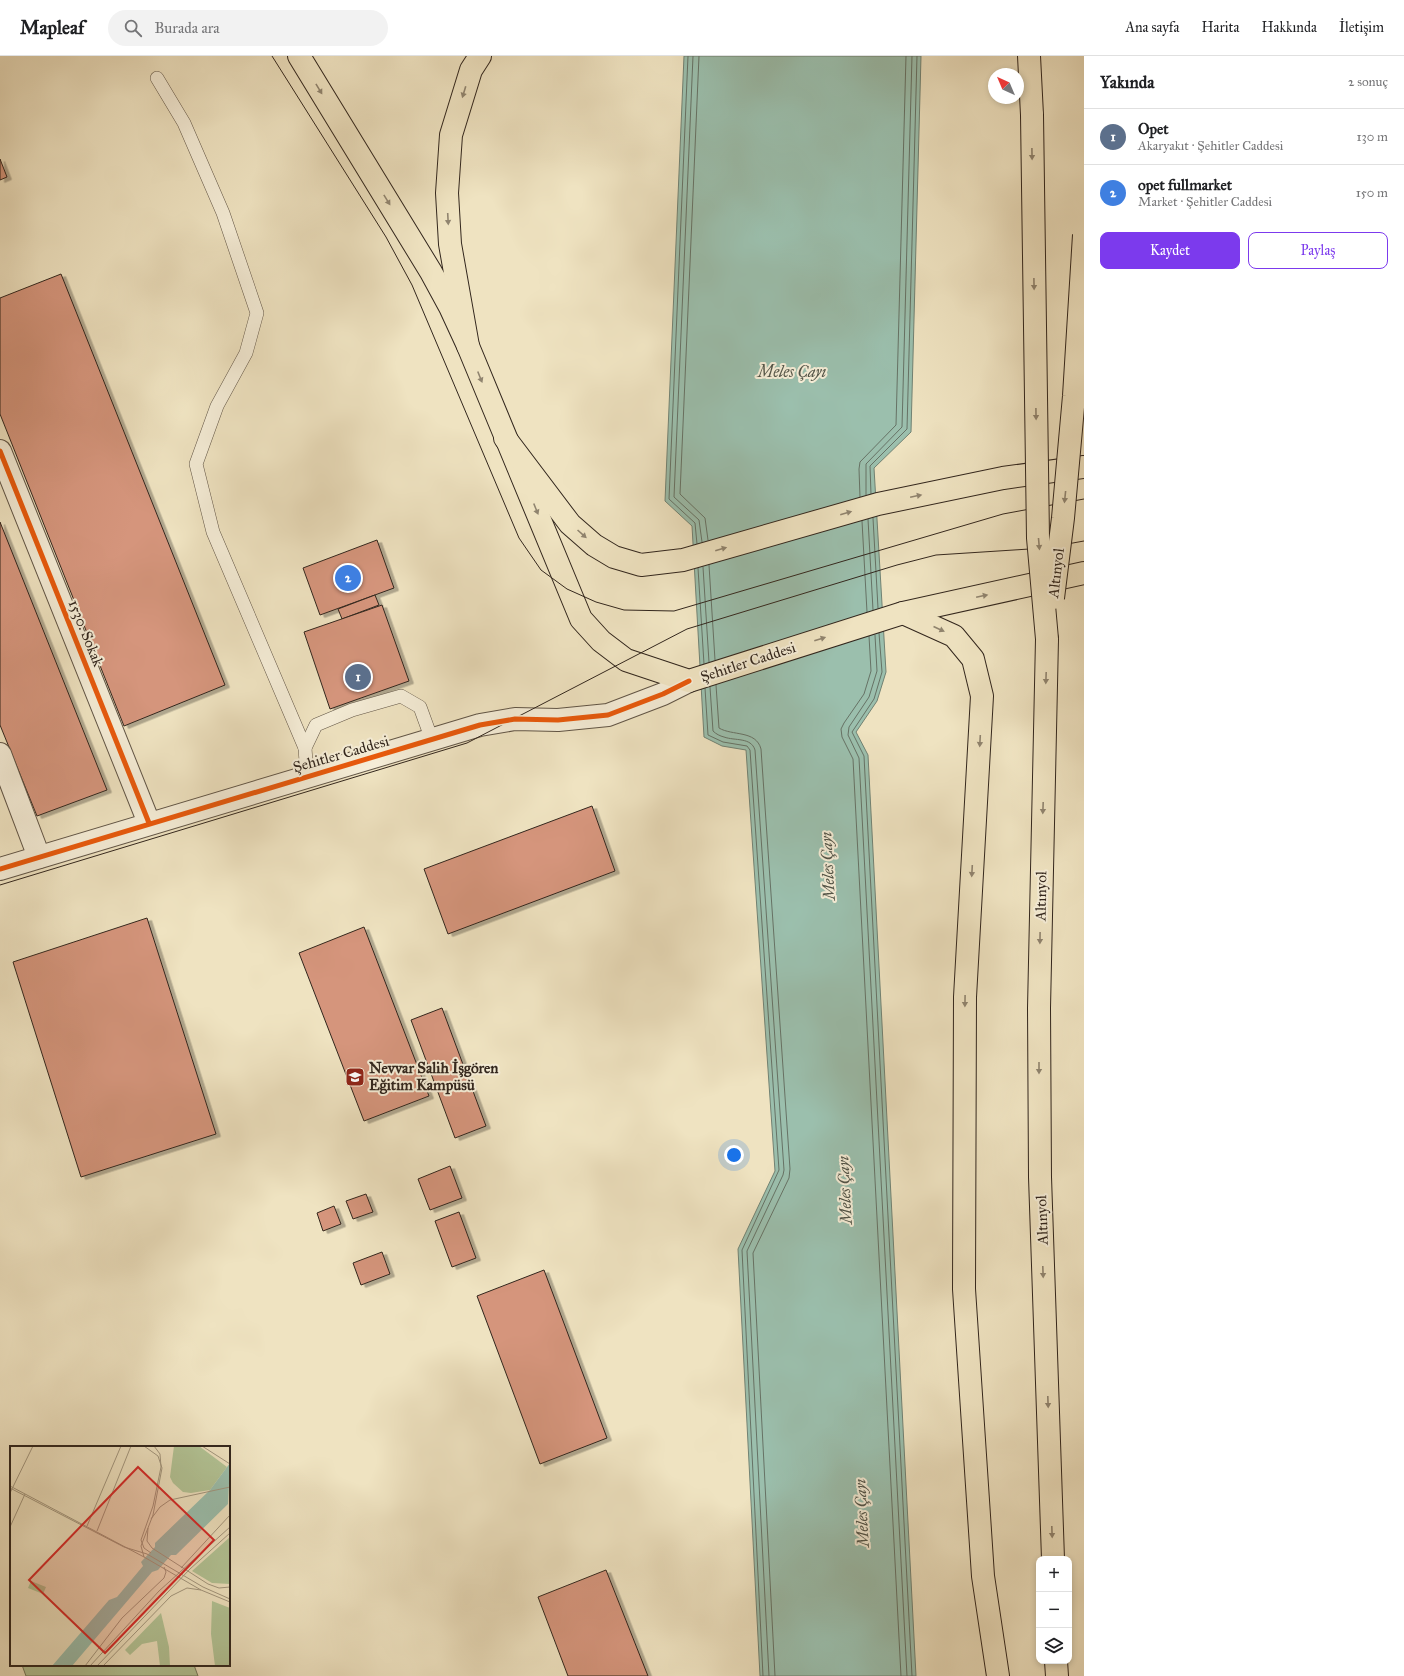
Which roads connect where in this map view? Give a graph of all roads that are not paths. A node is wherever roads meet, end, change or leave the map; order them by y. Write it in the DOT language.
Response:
graph roads {
  1 [pos="299,56"];
  2 [pos="480,56"];
  3 [pos="1029,56"];
  4 [pos="157,78"];
  5 [pos="1084,235"];
  6 [pos="468,346"];
  7 [pos="505,438"];
  8 [pos="0,451"];
  9 [pos="1084,467"];
  10 [pos="1084,573"];
  11 [pos="903,613"];
  12 [pos="1047,639"];
  13 [pos="689,681"];
  14 [pos="432,740"];
  15 [pos="305,748"];
  16 [pos="0,754"];
  17 [pos="307,776"];
  18 [pos="149,823"];
  19 [pos="39,857"];
  20 [pos="0,869"];
  21 [pos="1053,1556"];
  22 [pos="1056,1664"];
  23 [pos="998,1676"];
  24 [pos="1057,1676"];
  1 -- 6 [label="main road, one-way"];
  2 -- 6 [label="main road, one-way"];
  3 -- 12 [label="main road, one-way, bridge"];
  4 -- 15 [label="lane"];
  5 -- 12 [label="main road, Altınyol, one-way, bridge"];
  6 -- 7 [label="main road, one-way"];
  7 -- 9 [label="main road, one-way"];
  7 -- 13 [label="main road, one-way"];
  8 -- 18 [label="street, 1530. Sokak"];
  11 -- 10 [label="main road, Şehitler Caddesi, one-way"];
  13 -- 11 [label="main road, Şehitler Caddesi, one-way"];
  11 -- 23 [label="main road, one-way"];
  12 -- 21 [label="main road, Altınyol, one-way"];
  13 -- 14 [label="street, Şehitler Caddesi"];
  14 -- 15 [label="lane"];
  14 -- 17 [label="street, Şehitler Caddesi"];
  15 -- 17 [label="lane"];
  16 -- 19 [label="street"];
  17 -- 18 [label="street, Şehitler Caddesi"];
  18 -- 19 [label="street, Şehitler Caddesi"];
  19 -- 20 [label="street, Şehitler Caddesi"];
  22 -- 24 [label="main road"];
}
